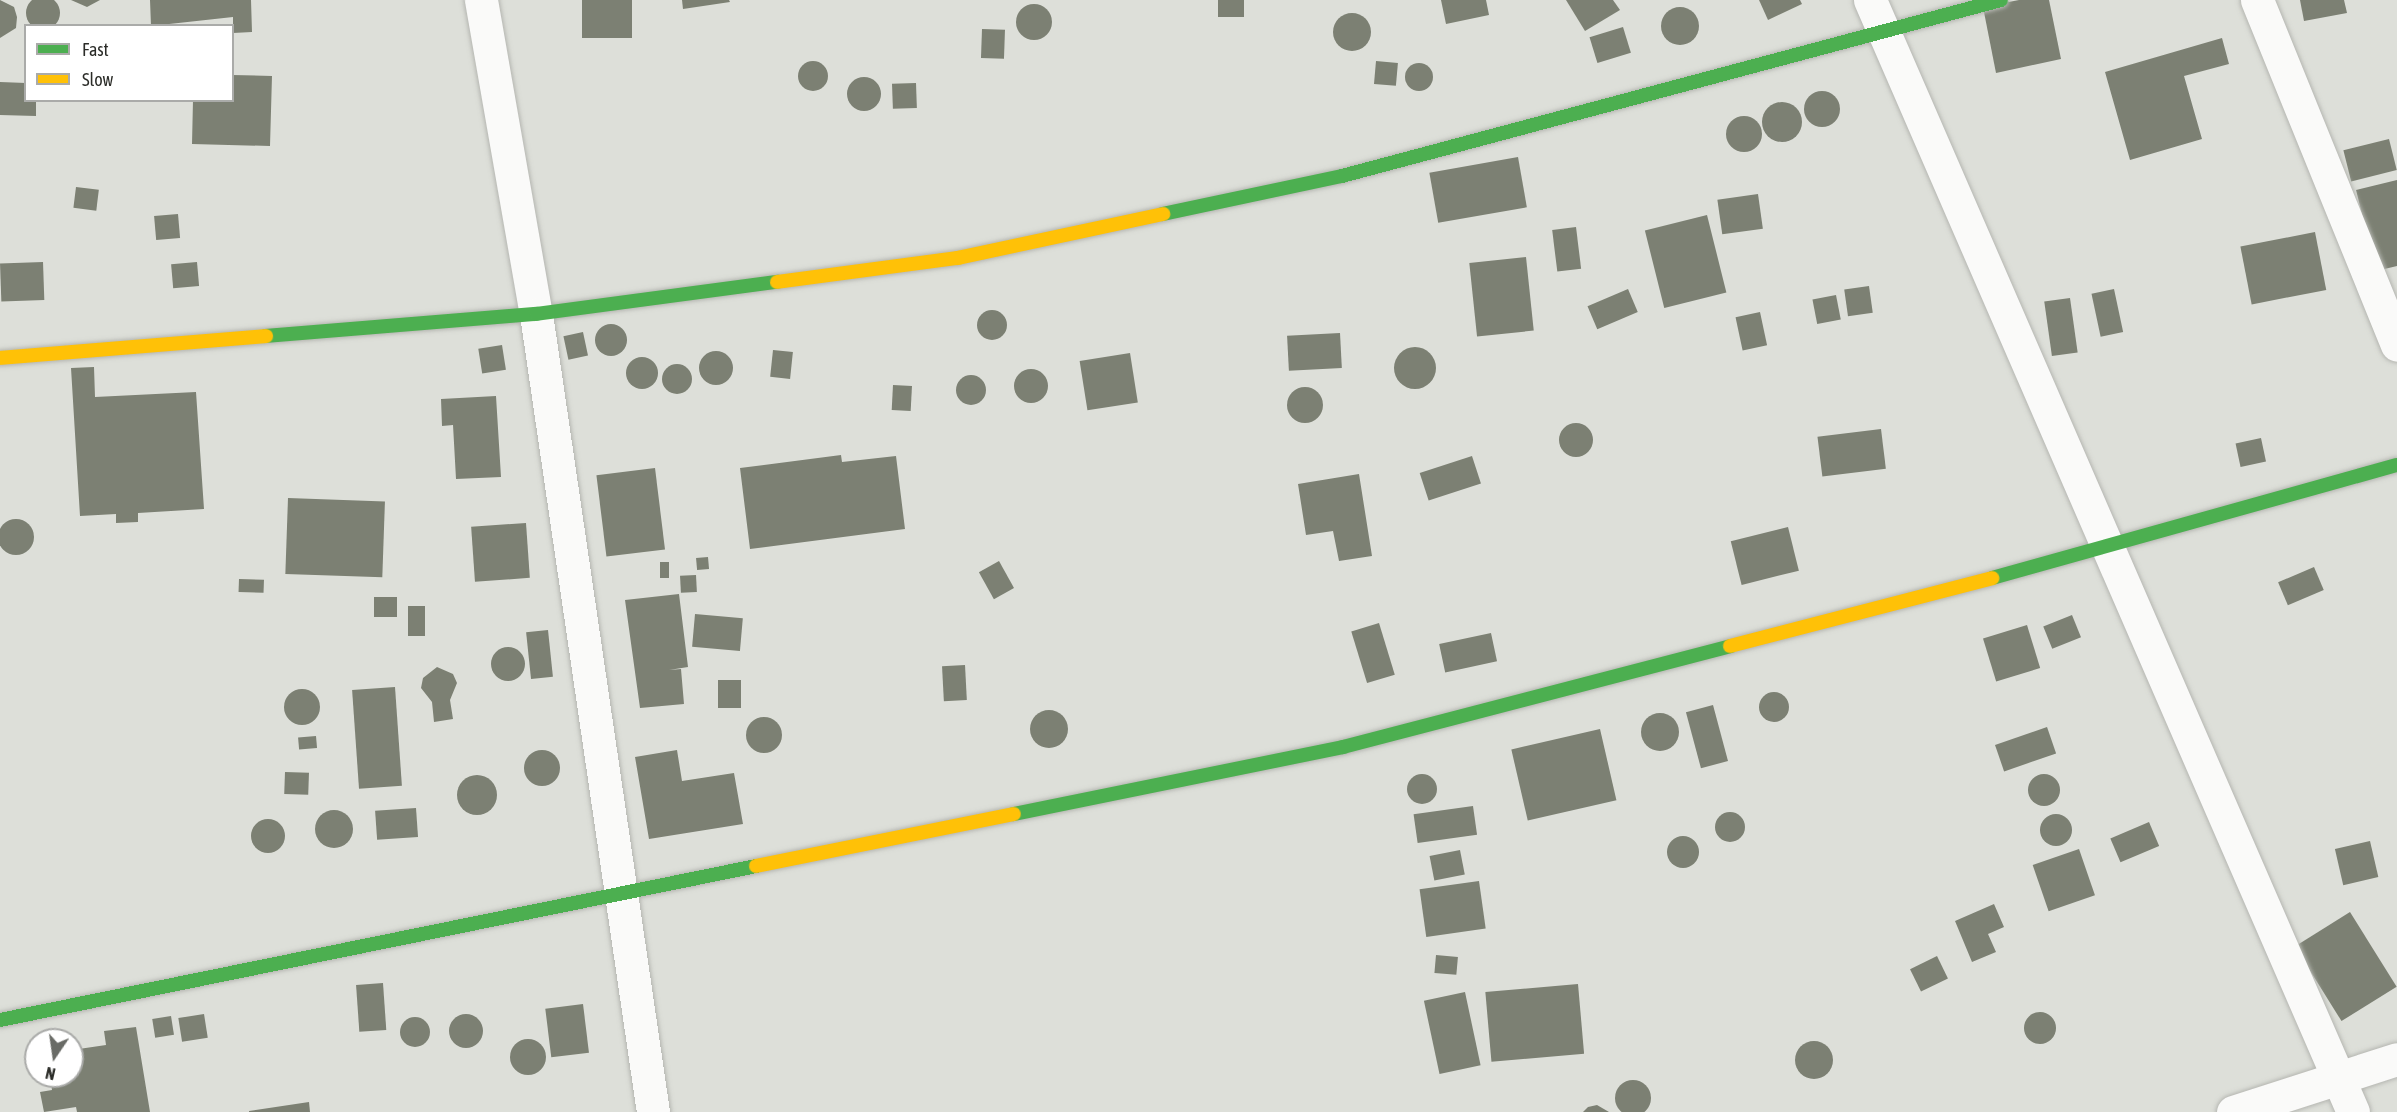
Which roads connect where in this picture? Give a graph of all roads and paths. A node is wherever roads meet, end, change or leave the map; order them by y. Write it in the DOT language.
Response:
graph roads {
  1 [pos="482,0"];
  2 [pos="1870,0"];
  3 [pos="2001,0"];
  4 [pos="2257,0"];
  5 [pos="1884,32"];
  6 [pos="536,314"];
  7 [pos="2397,345"];
  8 [pos="0,358"];
  9 [pos="2397,465"];
  10 [pos="2109,548"];
  11 [pos="618,898"];
  12 [pos="0,1020"];
  13 [pos="2397,1059"];
  14 [pos="2336,1074"];
  15 [pos="653,1112"];
  16 [pos="2232,1112"];
  17 [pos="2353,1112"];
  1 -- 6 [label="street"];
  2 -- 5 [label="street"];
  3 -- 5 [label="street"];
  4 -- 7 [label="street"];
  5 -- 6 [label="street"];
  5 -- 10 [label="street"];
  6 -- 8 [label="street"];
  6 -- 11 [label="street"];
  9 -- 10 [label="street"];
  10 -- 11 [label="street"];
  10 -- 14 [label="street"];
  11 -- 12 [label="street"];
  11 -- 15 [label="street"];
  13 -- 14 [label="street"];
  14 -- 16 [label="street"];
  14 -- 17 [label="street"];
}
